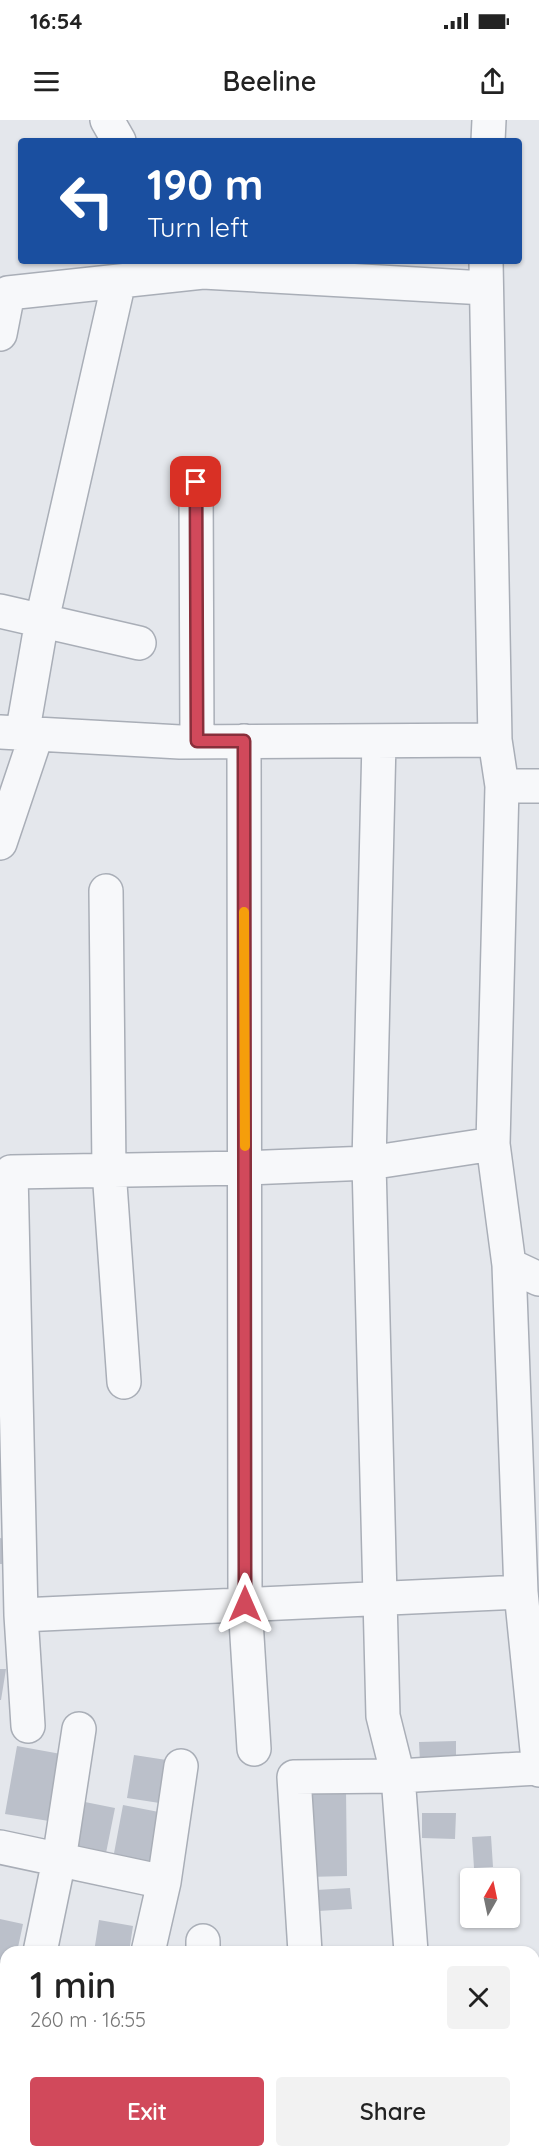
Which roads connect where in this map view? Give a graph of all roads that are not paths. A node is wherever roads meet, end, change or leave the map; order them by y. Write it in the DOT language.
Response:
graph roads {
  1 [pos="108,120"];
  2 [pos="489,120"];
  3 [pos="117,138"];
  4 [pos="488,138"];
  5 [pos="200,267"];
  6 [pos="486,275"];
  7 [pos="119,280"];
  8 [pos="0,334"];
  9 [pos="196,482"];
  10 [pos="0,611"];
  11 [pos="42,620"];
  12 [pos="139,643"];
  13 [pos="19,734"];
  14 [pos="495,740"];
  15 [pos="197,741"];
  16 [pos="244,741"];
  17 [pos="379,741"];
  18 [pos="502,786"];
  19 [pos="539,786"];
  20 [pos="0,843"];
  21 [pos="106,891"];
  22 [pos="493,1144"];
  23 [pos="369,1163"];
  24 [pos="245,1168"];
  25 [pos="110,1170"];
  26 [pos="6,1171"];
  27 [pos="508,1265"];
  28 [pos="539,1279"];
  29 [pos="124,1382"];
  30 [pos="521,1592"];
  31 [pos="381,1598"];
  32 [pos="245,1604"];
  33 [pos="21,1615"];
  34 [pos="28,1726"];
  35 [pos="79,1729"];
  36 [pos="254,1749"];
  37 [pos="181,1766"];
  38 [pos="539,1769"];
  39 [pos="398,1776"];
  40 [pos="0,1847"];
  41 [pos="59,1860"];
  42 [pos="164,1882"];
  43 [pos="40,1946"];
  44 [pos="149,1946"];
  45 [pos="305,1946"];
  46 [pos="411,1946"];
  1 -- 3 [label="street"];
  2 -- 4 [label="street"];
  5 -- 6 [label="street"];
  5 -- 7 [label="street"];
  6 -- 14 [label="street"];
  7 -- 8 [label="street"];
  7 -- 11 [label="street"];
  9 -- 15 [label="street"];
  10 -- 11 [label="street"];
  11 -- 12 [label="street"];
  11 -- 13 [label="street"];
  13 -- 15 [label="street"];
  13 -- 20 [label="street"];
  14 -- 17 [label="street"];
  14 -- 18 [label="street"];
  15 -- 16 [label="street"];
  16 -- 17 [label="street"];
  16 -- 24 [label="street"];
  17 -- 23 [label="street"];
  18 -- 19 [label="street"];
  18 -- 22 [label="street"];
  21 -- 25 [label="street"];
  22 -- 23 [label="street"];
  22 -- 27 [label="street"];
  23 -- 24 [label="street"];
  23 -- 31 [label="street"];
  24 -- 25 [label="street"];
  24 -- 32 [label="street"];
  25 -- 26 [label="street"];
  25 -- 29 [label="street"];
  26 -- 33 [label="street"];
  27 -- 28 [label="street"];
  27 -- 30 [label="street"];
  30 -- 31 [label="street"];
  30 -- 38 [label="street"];
  31 -- 32 [label="street"];
  31 -- 39 [label="street"];
  32 -- 33 [label="street"];
  32 -- 36 [label="street"];
  33 -- 34 [label="street"];
  35 -- 41 [label="street"];
  37 -- 42 [label="street"];
  38 -- 39 [label="street"];
  39 -- 45 [label="street"];
  39 -- 46 [label="street"];
  40 -- 41 [label="street"];
  41 -- 42 [label="street"];
  41 -- 43 [label="street"];
  42 -- 44 [label="street"];
}
